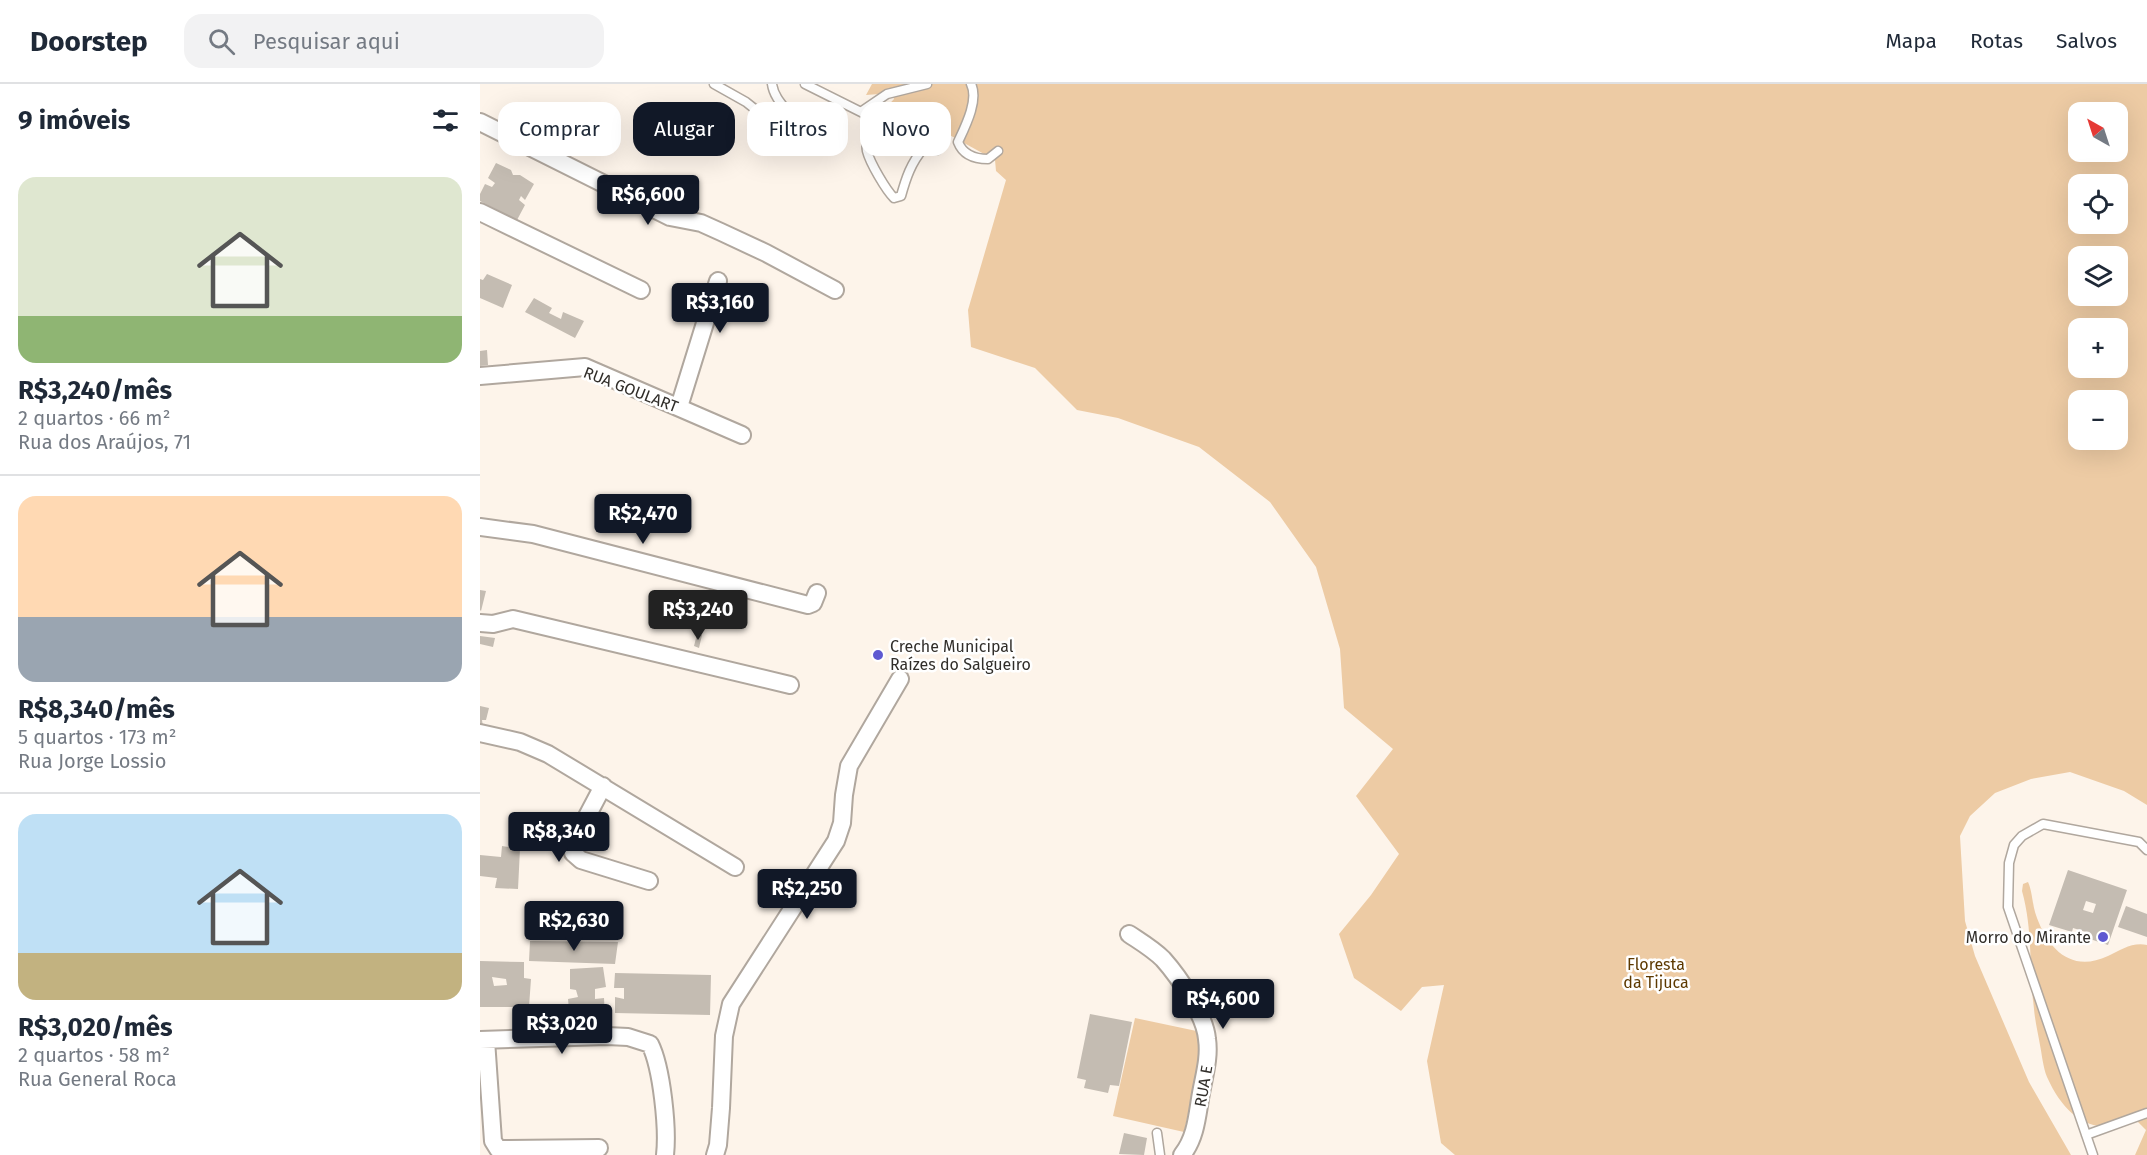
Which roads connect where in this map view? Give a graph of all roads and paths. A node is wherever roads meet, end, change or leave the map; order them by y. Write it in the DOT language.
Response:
graph roads {
  1 [pos="714,84"];
  2 [pos="772,84"];
  3 [pos="805,84"];
  4 [pos="927,84"];
  5 [pos="971,84"];
  6 [pos="875,102"];
  7 [pos="860,110"];
  8 [pos="480,122"];
  9 [pos="998,151"];
  10 [pos="869,156"];
  11 [pos="917,156"];
  12 [pos="480,212"];
  13 [pos="718,281"];
  14 [pos="640,290"];
  15 [pos="835,290"];
  16 [pos="480,376"];
  17 [pos="679,407"];
  18 [pos="742,435"];
  19 [pos="480,527"];
  20 [pos="817,593"];
  21 [pos="480,623"];
  22 [pos="900,679"];
  23 [pos="790,685"];
  24 [pos="480,734"];
  25 [pos="603,786"];
  26 [pos="2147,850"];
  27 [pos="735,867"];
  28 [pos="649,881"];
  29 [pos="1129,934"];
  30 [pos="483,1040"];
  31 [pos="2147,1113"];
  32 [pos="1157,1133"];
  33 [pos="2086,1135"];
  34 [pos="598,1148"];
  35 [pos="665,1155"];
  36 [pos="715,1155"];
  37 [pos="1160,1155"];
  38 [pos="1182,1155"];
  39 [pos="2093,1155"];
  1 -- 2 [label="lane"];
  3 -- 7 [label="lane"];
  4 -- 6 [label="lane"];
  5 -- 9 [label="lane"];
  8 -- 15 [label="street"];
  10 -- 11 [label="lane"];
  12 -- 14 [label="street"];
  13 -- 17 [label="street"];
  16 -- 17 [label="street, RUA GOULART"];
  17 -- 18 [label="street, RUA GOULART"];
  19 -- 20 [label="street"];
  21 -- 23 [label="street"];
  22 -- 36 [label="street"];
  24 -- 25 [label="street"];
  25 -- 27 [label="street"];
  25 -- 28 [label="street"];
  26 -- 33 [label="lane"];
  29 -- 38 [label="street, RUA E"];
  30 -- 34 [label="street"];
  30 -- 35 [label="street"];
  31 -- 33 [label="lane"];
  32 -- 37 [label="lane"];
  33 -- 39 [label="lane"];
}
